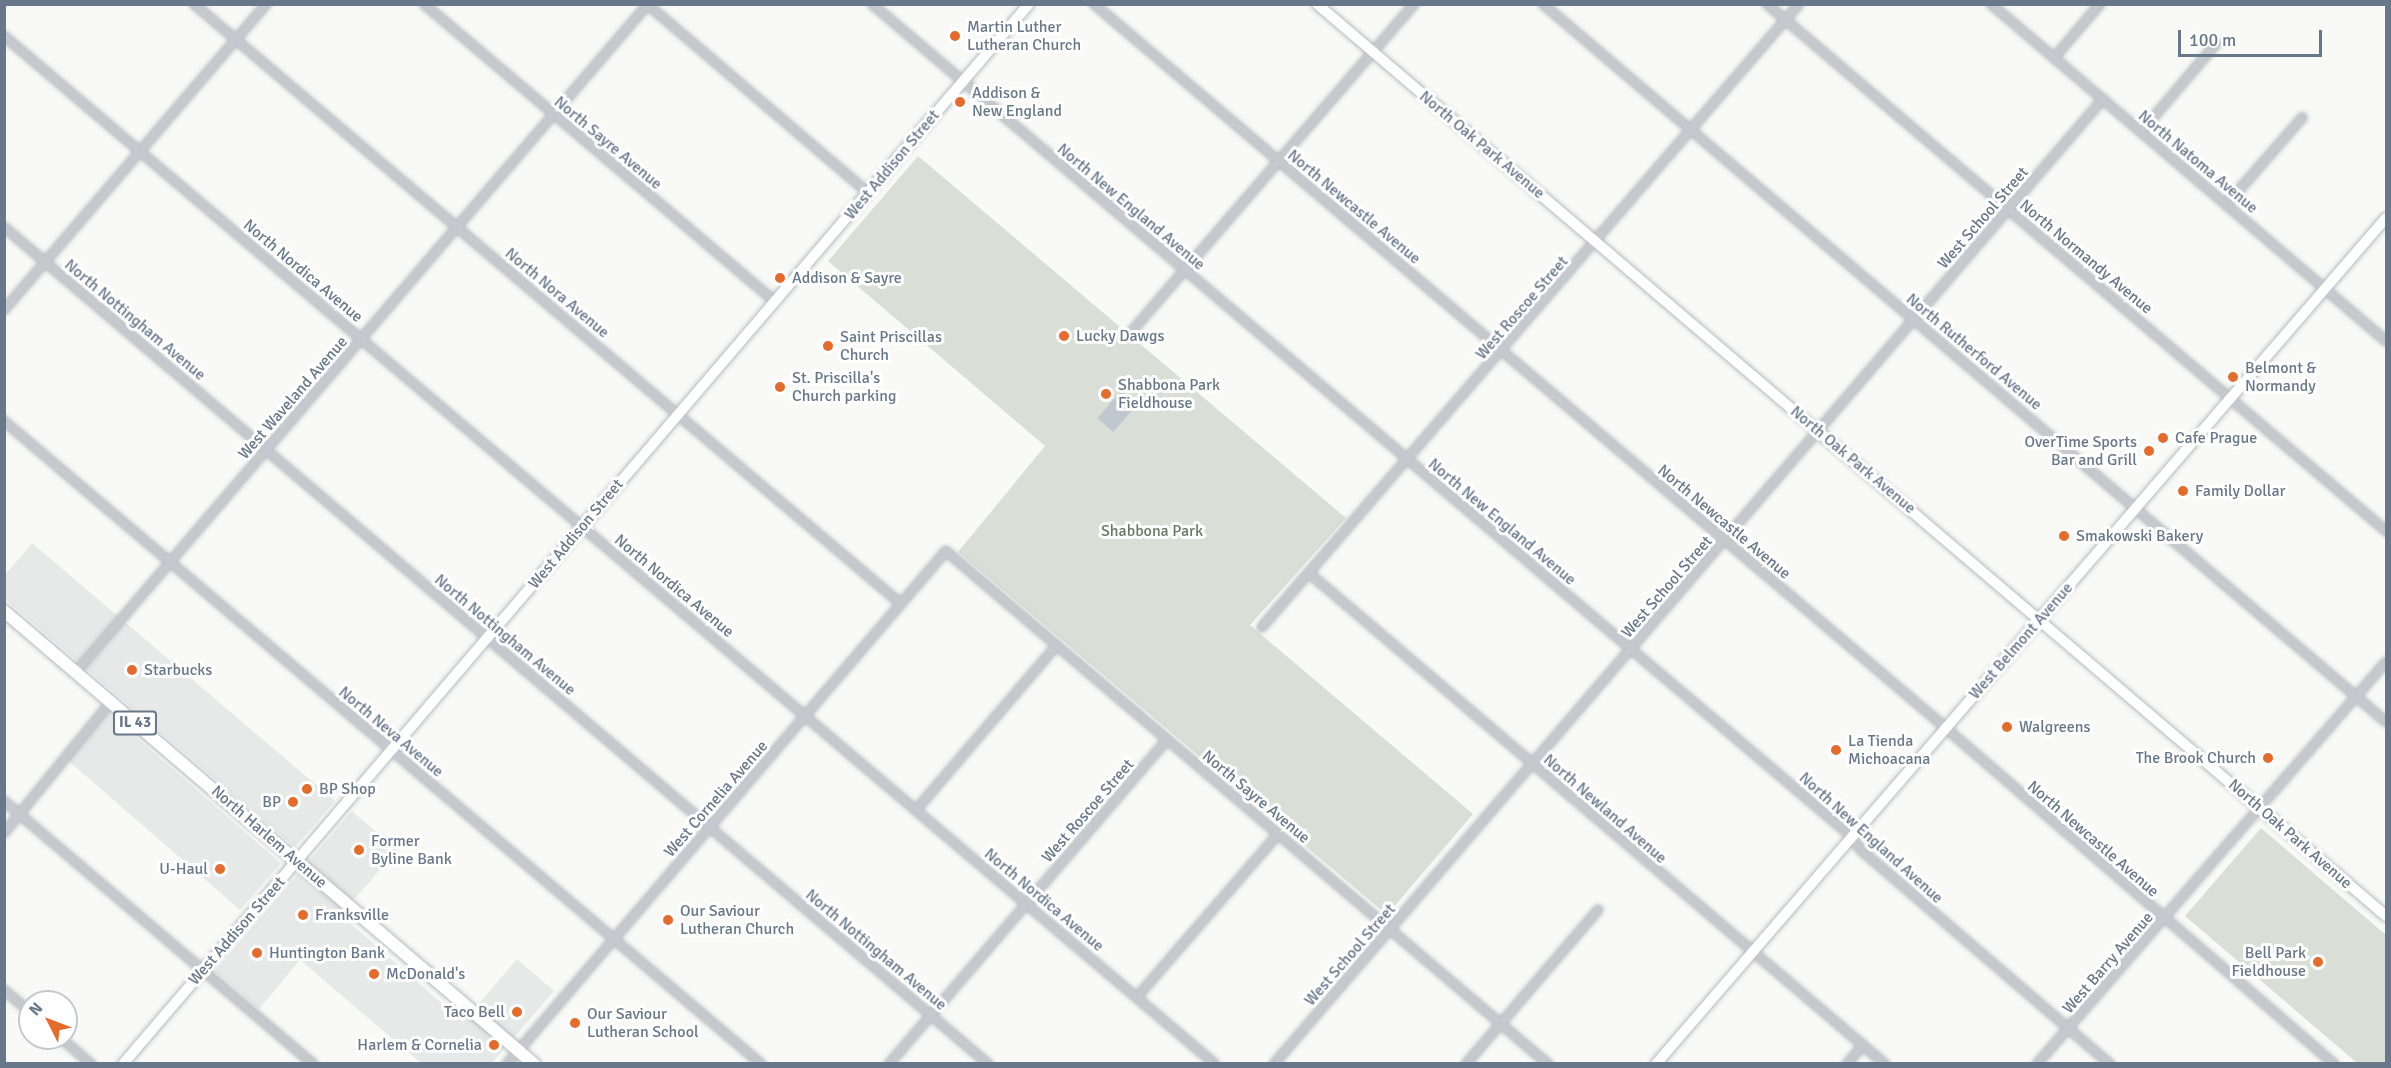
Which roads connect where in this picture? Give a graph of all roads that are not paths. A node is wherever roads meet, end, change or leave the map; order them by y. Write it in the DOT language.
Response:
graph roads {
  1 [pos="194,4"];
  2 [pos="266,4"];
  3 [pos="424,4"];
  4 [pos="872,4"];
  5 [pos="1029,4"];
  6 [pos="1094,4"];
  7 [pos="1317,4"];
  8 [pos="1414,4"];
  9 [pos="1542,4"];
  10 [pos="1767,4"];
  11 [pos="1799,4"];
  12 [pos="1991,4"];
  13 [pos="2100,4"];
  14 [pos="647,5"];
  15 [pos="1786,21"];
  16 [pos="4,36"];
  17 [pos="236,40"];
  18 [pos="2216,45"];
  19 [pos="1374,52"];
  20 [pos="2054,58"];
  21 [pos="963,82"];
  22 [pos="2103,99"];
  23 [pos="554,114"];
  24 [pos="2302,118"];
  25 [pos="1692,131"];
  26 [pos="2141,132"];
  27 [pos="140,151"];
  28 [pos="1279,162"];
  29 [pos="868,193"];
  30 [pos="2226,205"];
  31 [pos="2009,209"];
  32 [pos="2386,218"];
  33 [pos="4,227"];
  34 [pos="458,227"];
  35 [pos="1596,242"];
  36 [pos="45,262"];
  37 [pos="1185,270"];
  38 [pos="2325,289"];
  39 [pos="775,302"];
  40 [pos="4,310"];
  41 [pos="1914,320"];
  42 [pos="1132,331"];
  43 [pos="362,339"];
  44 [pos="2386,341"];
  45 [pos="1502,351"];
  46 [pos="2231,398"];
  47 [pos="679,414"];
  48 [pos="4,421"];
  49 [pos="1819,431"];
  50 [pos="267,450"];
  51 [pos="1408,459"];
  52 [pos="2136,508"];
  53 [pos="583,526"];
  54 [pos="2386,531"];
  55 [pos="1725,540"];
  56 [pos="946,551"];
  57 [pos="171,562"];
  58 [pos="1310,573"];
  59 [pos="901,604"];
  60 [pos="4,611"];
  61 [pos="2040,619"];
  62 [pos="1262,627"];
  63 [pos="488,638"];
  64 [pos="1056,645"];
  65 [pos="1631,649"];
  66 [pos="2386,662"];
  67 [pos="76,672"];
  68 [pos="2357,697"];
  69 [pos="111,702"];
  70 [pos="805,715"];
  71 [pos="2386,722"];
  72 [pos="1945,729"];
  73 [pos="1167,740"];
  74 [pos="392,750"];
  75 [pos="1532,764"];
  76 [pos="4,801"];
  77 [pos="2261,808"];
  78 [pos="916,810"];
  79 [pos="20,814"];
  80 [pos="710,827"];
  81 [pos="4,833"];
  82 [pos="1278,834"];
  83 [pos="1852,837"];
  84 [pos="298,862"];
  85 [pos="1026,903"];
  86 [pos="1598,910"];
  87 [pos="2386,916"];
  88 [pos="2165,918"];
  89 [pos="1390,929"];
  90 [pos="614,939"];
  91 [pos="1752,952"];
  92 [pos="205,970"];
  93 [pos="4,990"];
  94 [pos="1137,998"];
  95 [pos="18,1001"];
  96 [pos="931,1015"];
  97 [pos="1501,1023"];
  98 [pos="2068,1028"];
  99 [pos="1863,1045"];
  100 [pos="75,1050"];
  101 [pos="518,1050"];
  102 [pos="91,1064"];
  103 [pos="123,1064"];
  104 [pos="314,1064"];
  105 [pos="507,1064"];
  106 [pos="534,1064"];
  107 [pos="761,1064"];
  108 [pos="889,1064"];
  109 [pos="988,1064"];
  110 [pos="1215,1064"];
  111 [pos="1274,1064"];
  112 [pos="1466,1064"];
  113 [pos="1548,1064"];
  114 [pos="1656,1064"];
  115 [pos="1847,1064"];
  116 [pos="1885,1064"];
  117 [pos="2037,1064"];
  118 [pos="2110,1064"];
  119 [pos="2334,1064"];
  1 -- 17 [label="street, North Nora Avenue"];
  2 -- 17 [label="street"];
  3 -- 23 [label="street, North Sayre Avenue"];
  4 -- 21 [label="street, North New England Avenue"];
  5 -- 21 [label="street, West Addison Street"];
  6 -- 28 [label="street, North Newcastle Avenue"];
  7 -- 19 [label="street, North Oak Park Avenue"];
  8 -- 19 [label="street"];
  9 -- 25 [label="street, North Rutherford Avenue"];
  10 -- 15 [label="street, North Normandy Avenue"];
  11 -- 15 [label="street, West Roscoe Street"];
  12 -- 20 [label="street, North Natoma Avenue"];
  13 -- 20 [label="street"];
  14 -- 23 [label="street, West Waveland Avenue"];
  14 -- 29 [label="street"];
  15 -- 25 [label="street, West Roscoe Street"];
  15 -- 31 [label="street, North Normandy Avenue"];
  16 -- 27 [label="street, North Nordica Avenue"];
  17 -- 27 [label="street"];
  17 -- 34 [label="street, North Nora Avenue"];
  18 -- 26 [label="street"];
  19 -- 28 [label="street"];
  19 -- 35 [label="street, North Oak Park Avenue"];
  20 -- 22 [label="street, North Natoma Avenue"];
  21 -- 29 [label="street, West Addison Street"];
  21 -- 37 [label="street, North New England Avenue"];
  22 -- 26 [label="street, North Natoma Avenue"];
  22 -- 31 [label="street, West School Street"];
  23 -- 34 [label="street, West Waveland Avenue"];
  23 -- 39 [label="street, North Sayre Avenue"];
  24 -- 30 [label="street"];
  25 -- 35 [label="street, West Roscoe Street"];
  25 -- 41 [label="street, North Rutherford Avenue"];
  26 -- 30 [label="street, North Natoma Avenue"];
  27 -- 36 [label="street"];
  27 -- 43 [label="street, North Nordica Avenue"];
  28 -- 37 [label="street"];
  28 -- 45 [label="street, North Newcastle Avenue"];
  29 -- 39 [label="street, West Addison Street"];
  30 -- 38 [label="street, North Natoma Avenue"];
  31 -- 41 [label="street, West School Street"];
  31 -- 46 [label="street, North Normandy Avenue"];
  32 -- 38 [label="street, West Belmont Avenue"];
  33 -- 36 [label="street, North Nottingham Avenue"];
  34 -- 43 [label="street, West Waveland Avenue"];
  34 -- 47 [label="street, North Nora Avenue"];
  35 -- 45 [label="street, West Roscoe Street"];
  35 -- 49 [label="street, North Oak Park Avenue"];
  36 -- 40 [label="street"];
  36 -- 50 [label="street, North Nottingham Avenue"];
  37 -- 42 [label="street"];
  37 -- 51 [label="street, North New England Avenue"];
  38 -- 44 [label="street, North Natoma Avenue"];
  38 -- 46 [label="street, West Belmont Avenue"];
  39 -- 47 [label="street, West Addison Street"];
  41 -- 49 [label="street, West School Street"];
  41 -- 52 [label="street, North Rutherford Avenue"];
  43 -- 50 [label="street, West Waveland Avenue"];
  43 -- 53 [label="street, North Nordica Avenue"];
  45 -- 51 [label="street, West Roscoe Street"];
  45 -- 55 [label="street, North Newcastle Avenue"];
  46 -- 52 [label="street, West Belmont Avenue"];
  46 -- 54 [label="street, North Normandy Avenue"];
  47 -- 53 [label="street, West Addison Street"];
  47 -- 59 [label="street, North Nora Avenue"];
  48 -- 57 [label="street, North Neva Avenue"];
  49 -- 55 [label="street, West School Street"];
  49 -- 61 [label="street, North Oak Park Avenue"];
  50 -- 57 [label="street, West Waveland Avenue"];
  50 -- 63 [label="street, North Nottingham Avenue"];
  51 -- 58 [label="street, West Roscoe Street"];
  51 -- 65 [label="street, North New England Avenue"];
  52 -- 61 [label="street, West Belmont Avenue"];
  52 -- 68 [label="street, North Rutherford Avenue"];
  53 -- 63 [label="street, West Addison Street"];
  53 -- 70 [label="street, North Nordica Avenue"];
  55 -- 65 [label="street, West School Street"];
  55 -- 72 [label="street, North Newcastle Avenue"];
  56 -- 59 [label="street, West Cornelia Avenue"];
  56 -- 64 [label="street, North Sayre Avenue"];
  57 -- 67 [label="street, West Waveland Avenue"];
  57 -- 74 [label="street, North Neva Avenue"];
  58 -- 62 [label="street, West Roscoe Street"];
  58 -- 75 [label="street, North Newland Avenue"];
  59 -- 70 [label="street, West Cornelia Avenue"];
  60 -- 67 [label="main road, North Harlem Avenue / IL 43"];
  61 -- 72 [label="street, West Belmont Avenue"];
  61 -- 77 [label="street, North Oak Park Avenue"];
  63 -- 74 [label="street, West Addison Street"];
  63 -- 80 [label="street, North Nottingham Avenue"];
  64 -- 73 [label="street, North Sayre Avenue"];
  64 -- 78 [label="street"];
  65 -- 75 [label="street, West School Street"];
  65 -- 83 [label="street, North New England Avenue"];
  66 -- 68 [label="street, West Barry Avenue"];
  67 -- 69 [label="main road, North Harlem Avenue / IL 43"];
  68 -- 71 [label="street, North Rutherford Avenue"];
  68 -- 77 [label="street, West Barry Avenue"];
  69 -- 79 [label="street"];
  69 -- 84 [label="main road, North Harlem Avenue / IL 43"];
  70 -- 78 [label="street, North Nordica Avenue"];
  70 -- 80 [label="street, West Cornelia Avenue"];
  72 -- 83 [label="street, West Belmont Avenue"];
  72 -- 88 [label="street, North Newcastle Avenue"];
  73 -- 82 [label="street, North Sayre Avenue"];
  73 -- 85 [label="street, West Roscoe Street"];
  74 -- 84 [label="street, West Addison Street"];
  74 -- 90 [label="street, North Neva Avenue"];
  75 -- 89 [label="street, West School Street"];
  75 -- 91 [label="street, North Newland Avenue"];
  76 -- 79 [label="street"];
  77 -- 87 [label="street, North Oak Park Avenue"];
  77 -- 88 [label="street, West Barry Avenue"];
  78 -- 85 [label="street, North Nordica Avenue"];
  79 -- 81 [label="street"];
  79 -- 92 [label="street"];
  80 -- 90 [label="street, West Cornelia Avenue"];
  80 -- 96 [label="street, North Nottingham Avenue"];
  82 -- 89 [label="street, North Sayre Avenue"];
  82 -- 94 [label="street"];
  83 -- 91 [label="street, West Belmont Avenue"];
  83 -- 98 [label="street, North New England Avenue"];
  84 -- 92 [label="street, West Addison Street"];
  84 -- 101 [label="main road, North Harlem Avenue / IL 43"];
  85 -- 94 [label="street, North Nordica Avenue"];
  85 -- 96 [label="street, West Roscoe Street"];
  86 -- 97 [label="street"];
  88 -- 98 [label="street, West Barry Avenue"];
  88 -- 119 [label="street, North Newcastle Avenue"];
  89 -- 97 [label="street, North Sayre Avenue"];
  89 -- 111 [label="street, West School Street"];
  90 -- 101 [label="street, West Cornelia Avenue"];
  90 -- 107 [label="street, North Neva Avenue"];
  91 -- 99 [label="street, North Newland Avenue"];
  91 -- 114 [label="street, West Belmont Avenue"];
  92 -- 103 [label="street, West Addison Street"];
  92 -- 104 [label="street"];
  93 -- 95 [label="street"];
  94 -- 110 [label="street, North Nordica Avenue"];
  96 -- 108 [label="street, West Roscoe Street"];
  96 -- 109 [label="street, North Nottingham Avenue"];
  97 -- 112 [label="street"];
  97 -- 113 [label="street, North Sayre Avenue"];
  98 -- 117 [label="street, West Barry Avenue"];
  98 -- 118 [label="street, North New England Avenue"];
  99 -- 115 [label="street"];
  99 -- 116 [label="street, North Newland Avenue"];
  100 -- 102 [label="street"];
  101 -- 105 [label="street, West Cornelia Avenue"];
  101 -- 106 [label="main road, North Harlem Avenue / IL 43"];
}
